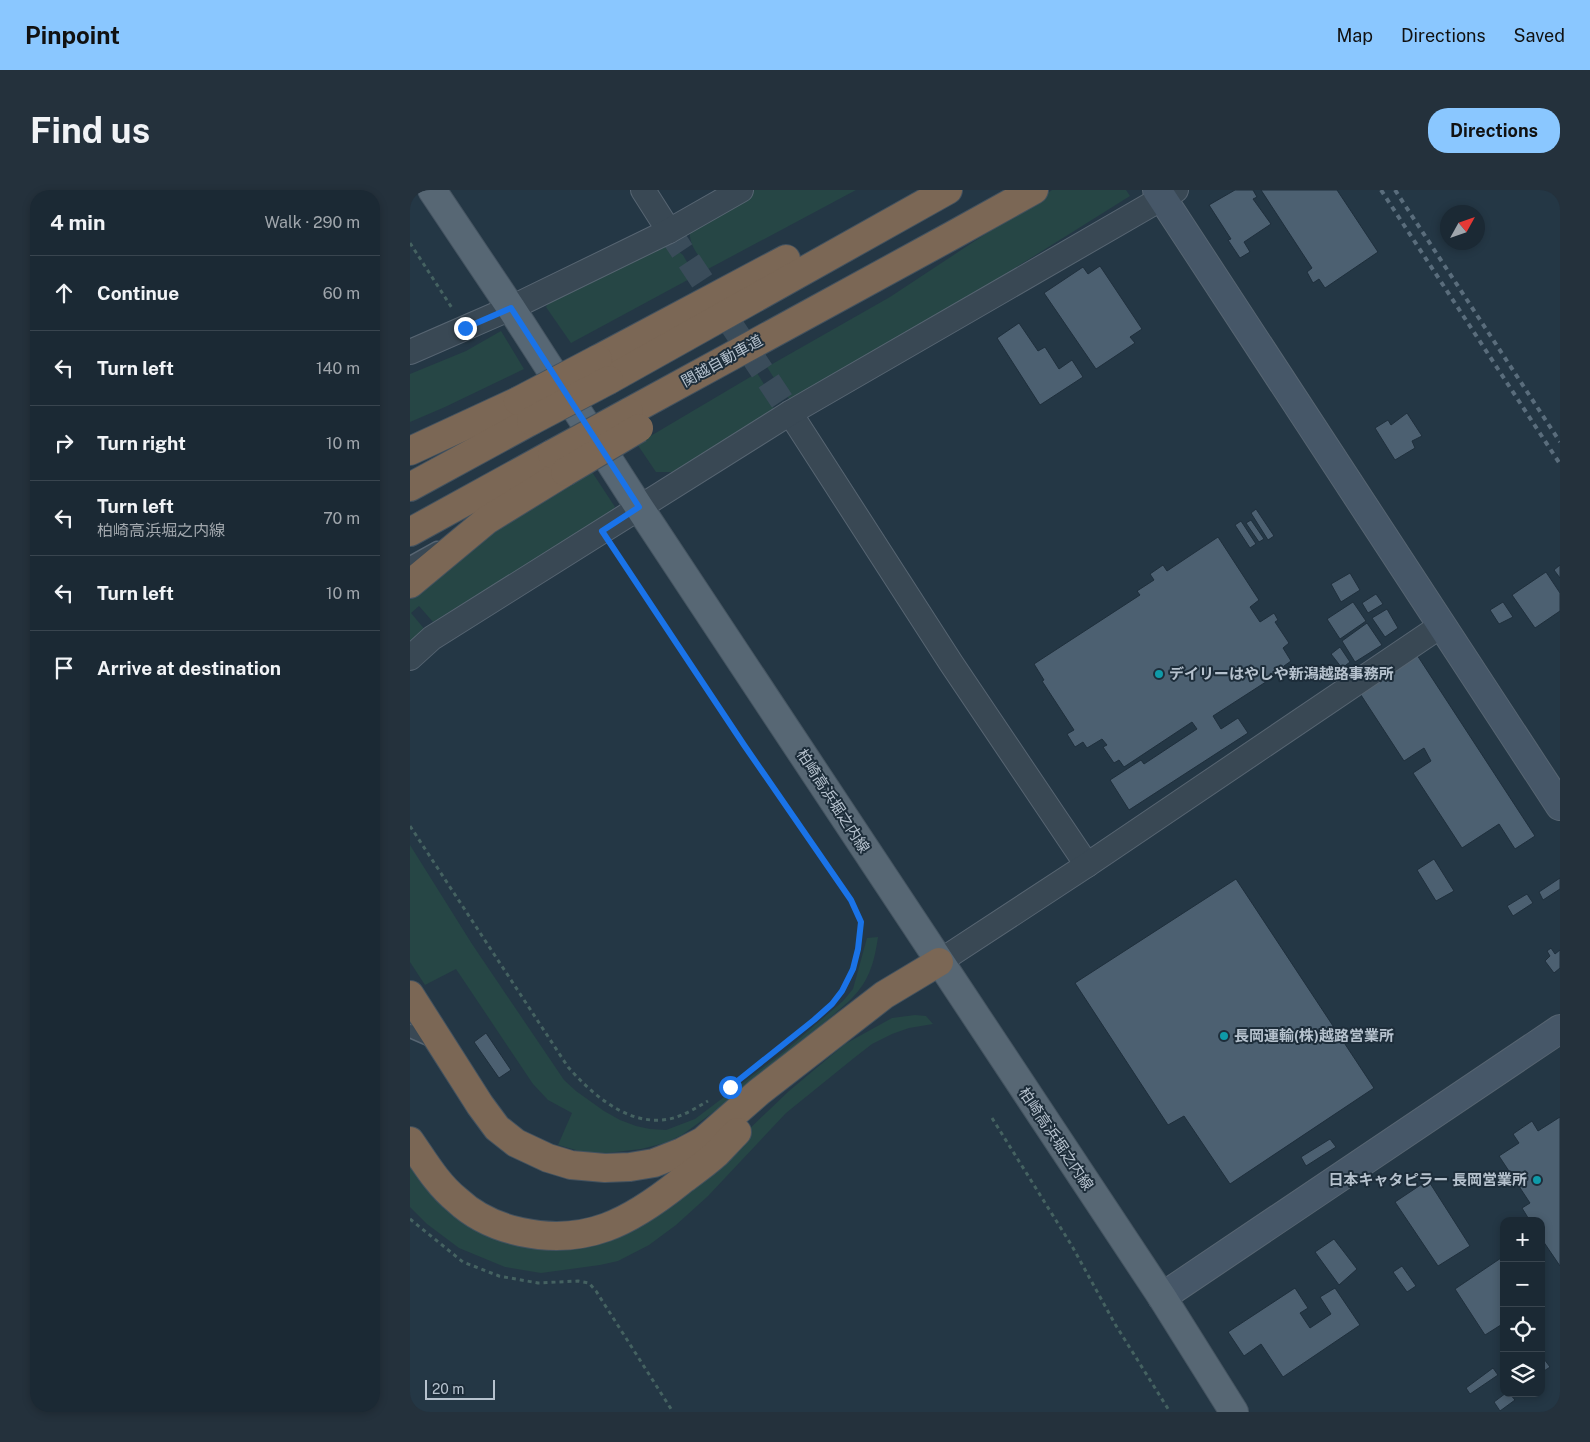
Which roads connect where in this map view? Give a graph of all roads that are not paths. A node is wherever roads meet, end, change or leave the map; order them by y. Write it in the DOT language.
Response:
graph roads {
  1 [pos="432,190"];
  2 [pos="643,190"];
  3 [pos="740,190"];
  4 [pos="939,190"];
  5 [pos="948,190"];
  6 [pos="1034,190"];
  7 [pos="1165,193"];
  8 [pos="668,231"];
  9 [pos="511,308"];
  10 [pos="410,352"];
  11 [pos="603,369"];
  12 [pos="524,411"];
  13 [pos="790,412"];
  14 [pos="410,451"];
  15 [pos="559,463"];
  16 [pos="410,487"];
  17 [pos="639,507"];
  18 [pos="487,520"];
  19 [pos="410,532"];
  20 [pos="410,563"];
  21 [pos="410,584"];
  22 [pos="1442,625"];
  23 [pos="410,658"];
  24 [pos="1560,806"];
  25 [pos="1087,865"];
  26 [pos="939,962"];
  27 [pos="410,995"];
  28 [pos="1560,1029"];
  29 [pos="410,1031"];
  30 [pos="442,1046"];
  31 [pos="818,1046"];
  32 [pos="410,1141"];
  33 [pos="1162,1297"];
  34 [pos="1234,1412"];
  1 -- 9 [label="main road, 柏崎高浜堀之内線"];
  2 -- 8 [label="street"];
  3 -- 8 [label="street"];
  4 -- 11 [label="highway"];
  5 -- 11 [label="highway"];
  6 -- 15 [label="highway, bridge"];
  7 -- 13 [label="street"];
  7 -- 22 [label="street"];
  8 -- 9 [label="street"];
  9 -- 10 [label="street"];
  9 -- 17 [label="main road, 柏崎高浜堀之内線"];
  11 -- 12 [label="highway, bridge"];
  12 -- 14 [label="highway"];
  12 -- 16 [label="highway"];
  13 -- 17 [label="street"];
  13 -- 25 [label="street"];
  15 -- 18 [label="highway"];
  15 -- 19 [label="highway"];
  17 -- 23 [label="street"];
  17 -- 26 [label="main road, 柏崎高浜堀之内線"];
  18 -- 20 [label="lane"];
  18 -- 21 [label="highway"];
  22 -- 24 [label="street"];
  22 -- 25 [label="street"];
  25 -- 26 [label="street"];
  26 -- 31 [label="highway"];
  26 -- 33 [label="main road, 柏崎高浜堀之内線"];
  27 -- 30 [label="highway"];
  28 -- 33 [label="street"];
  29 -- 30 [label="lane"];
  30 -- 31 [label="highway"];
  31 -- 32 [label="highway"];
  33 -- 34 [label="main road, 柏崎高浜堀之内線"];
}
